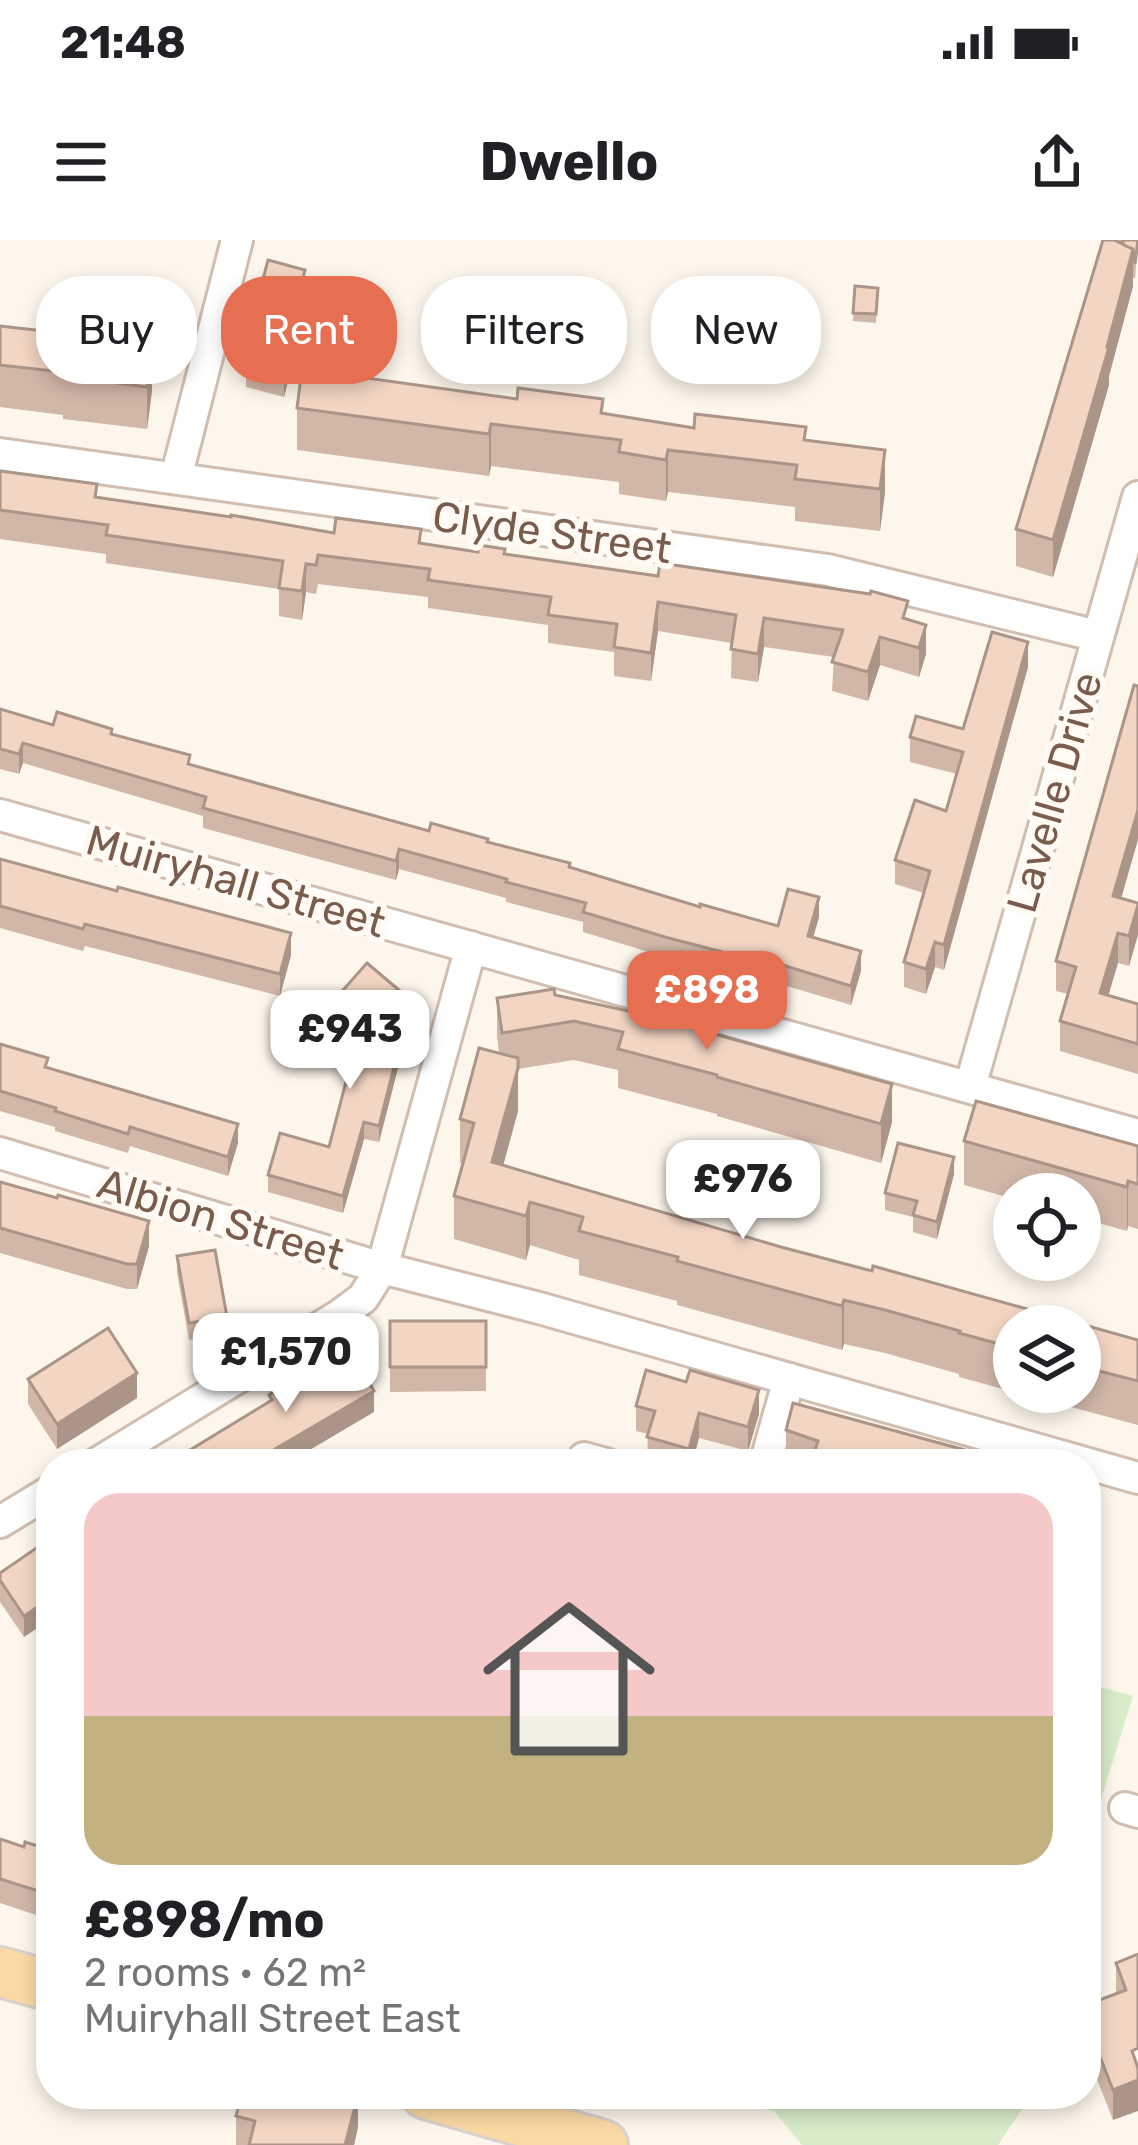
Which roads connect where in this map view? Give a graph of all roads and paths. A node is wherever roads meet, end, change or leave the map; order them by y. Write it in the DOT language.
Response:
graph roads {
  1 [pos="237,240"];
  2 [pos="0,454"];
  3 [pos="176,478"];
  4 [pos="1138,497"];
  5 [pos="1099,636"];
  6 [pos="0,815"];
  7 [pos="471,946"];
  8 [pos="970,1087"];
  9 [pos="1138,1135"];
  10 [pos="0,1153"];
  11 [pos="382,1268"];
  12 [pos="789,1379"];
  13 [pos="121,1449"];
  14 [pos="769,1449"];
  15 [pos="1036,1449"];
  16 [pos="1101,1468"];
  17 [pos="1138,1478"];
  18 [pos="36,1499"];
  19 [pos="2,1518"];
  20 [pos="0,1972"];
  21 [pos="36,1983"];
  22 [pos="479,2109"];
  23 [pos="603,2145"];
  1 -- 3 [label="street"];
  2 -- 3 [label="street, Clyde Street"];
  3 -- 5 [label="street, Clyde Street"];
  4 -- 5 [label="street, Lavelle Drive"];
  5 -- 8 [label="street, Lavelle Drive"];
  6 -- 7 [label="street, Muiryhall Street"];
  7 -- 8 [label="street, Muiryhall Street"];
  7 -- 11 [label="street"];
  8 -- 9 [label="street, Muiryhall Street"];
  10 -- 11 [label="street, Albion Street"];
  11 -- 12 [label="street, Albion Street"];
  11 -- 13 [label="street"];
  12 -- 14 [label="street"];
  12 -- 15 [label="street, Albion Street"];
  16 -- 17 [label="street, Albion Street"];
  18 -- 19 [label="street"];
  20 -- 21 [label="main road"];
  22 -- 23 [label="main road"];
}
